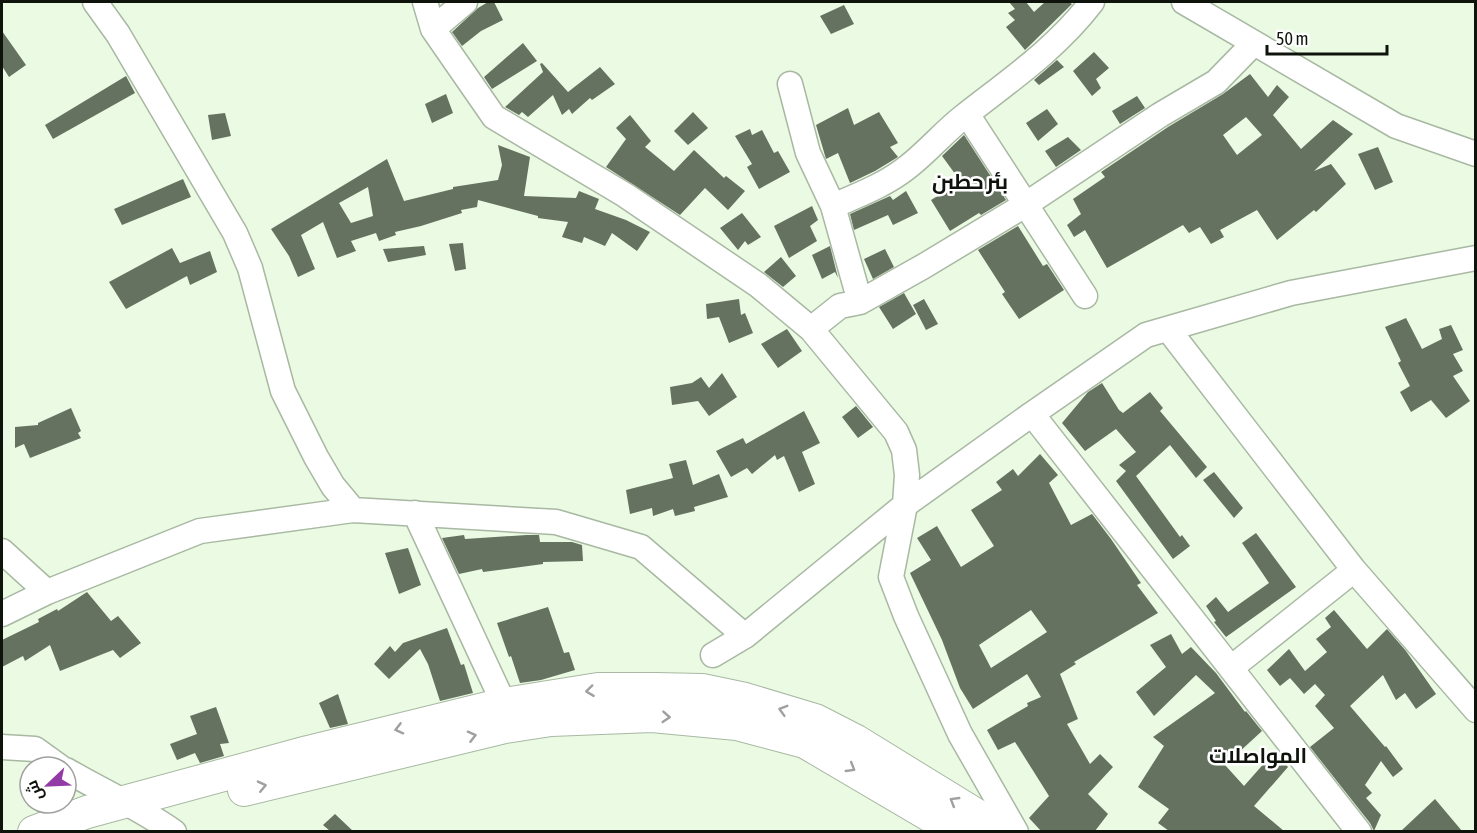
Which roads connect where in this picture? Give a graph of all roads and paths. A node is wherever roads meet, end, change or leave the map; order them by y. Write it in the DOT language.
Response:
graph roads {
  1 [pos="95,2"];
  2 [pos="425,2"];
  3 [pos="465,2"];
  4 [pos="1092,2"];
  5 [pos="1184,2"];
  6 [pos="433,29"];
  7 [pos="1254,43"];
  8 [pos="789,84"];
  9 [pos="967,114"];
  10 [pos="1476,154"];
  11 [pos="1024,205"];
  12 [pos="833,206"];
  13 [pos="1476,258"];
  14 [pos="1084,296"];
  15 [pos="860,302"];
  16 [pos="811,329"];
  17 [pos="1168,329"];
  18 [pos="1032,414"];
  19 [pos="905,505"];
  20 [pos="353,510"];
  21 [pos="415,513"];
  22 [pos="2,551"];
  23 [pos="1354,570"];
  24 [pos="47,592"];
  25 [pos="2,614"];
  26 [pos="745,636"];
  27 [pos="713,655"];
  28 [pos="1231,668"];
  29 [pos="504,704"];
  30 [pos="1476,710"];
  31 [pos="2,747"];
  32 [pos="43,755"];
  33 [pos="78,777"];
  34 [pos="134,807"];
  35 [pos="34,831"];
  36 [pos="84,831"];
  37 [pos="174,831"];
  38 [pos="958,831"];
  39 [pos="1004,831"];
  40 [pos="1016,831"];
  41 [pos="1359,831"];
  1 -- 20 [label="street"];
  2 -- 6 [label="street"];
  3 -- 6 [label="street"];
  4 -- 9 [label="street"];
  5 -- 7 [label="street"];
  6 -- 16 [label="street"];
  7 -- 10 [label="street"];
  7 -- 11 [label="street"];
  8 -- 12 [label="street"];
  9 -- 11 [label="street"];
  9 -- 12 [label="street"];
  11 -- 14 [label="street"];
  11 -- 15 [label="street"];
  12 -- 15 [label="street"];
  13 -- 17 [label="street"];
  15 -- 16 [label="street"];
  16 -- 19 [label="street"];
  17 -- 18 [label="street"];
  17 -- 23 [label="street"];
  18 -- 19 [label="street"];
  18 -- 28 [label="street"];
  19 -- 26 [label="street"];
  19 -- 40 [label="street"];
  20 -- 21 [label="street"];
  20 -- 24 [label="street"];
  21 -- 26 [label="street"];
  21 -- 29 [label="street"];
  22 -- 24 [label="street"];
  23 -- 28 [label="street"];
  23 -- 30 [label="street"];
  24 -- 25 [label="street"];
  26 -- 27 [label="street"];
  28 -- 41 [label="street"];
  29 -- 34 [label="main road, one-way"];
  39 -- 29 [label="main road, one-way"];
  31 -- 32 [label="street"];
  33 -- 34 [label="street"];
  34 -- 35 [label="main road"];
  34 -- 36 [label="main road"];
  34 -- 37 [label="street"];
  34 -- 38 [label="main road, one-way"];
}
